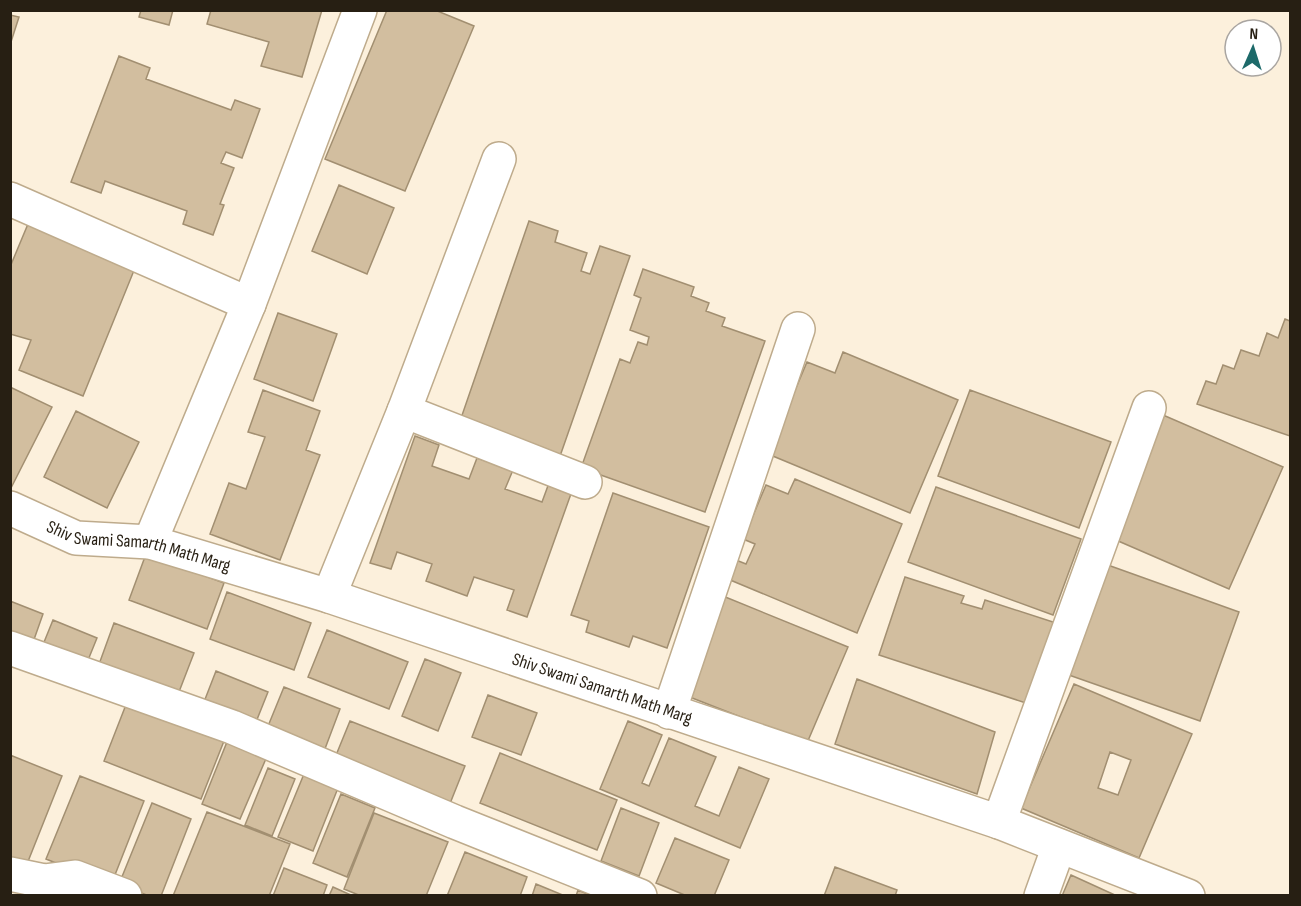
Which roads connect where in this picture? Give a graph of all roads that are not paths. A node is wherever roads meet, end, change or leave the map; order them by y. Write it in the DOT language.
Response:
graph roads {
  1 [pos="360,10"];
  2 [pos="499,159"];
  3 [pos="10,199"];
  4 [pos="249,303"];
  5 [pos="798,329"];
  6 [pos="1149,408"];
  7 [pos="404,411"];
  8 [pos="585,482"];
  9 [pos="10,508"];
  10 [pos="150,542"];
  11 [pos="329,596"];
  12 [pos="10,648"];
  13 [pos="669,712"];
  14 [pos="999,822"];
  15 [pos="1059,846"];
  16 [pos="10,874"];
  17 [pos="125,896"];
  18 [pos="640,896"];
  19 [pos="1041,896"];
  20 [pos="1188,896"];
  1 -- 4 [label="street"];
  2 -- 7 [label="street"];
  3 -- 4 [label="street"];
  4 -- 10 [label="street"];
  5 -- 13 [label="street"];
  6 -- 14 [label="street"];
  7 -- 8 [label="street"];
  7 -- 11 [label="street"];
  9 -- 10 [label="street, Shiv Swami Samarth Math Marg"];
  10 -- 11 [label="street, Shiv Swami Samarth Math Marg"];
  11 -- 13 [label="street, Shiv Swami Samarth Math Marg"];
  12 -- 18 [label="street"];
  13 -- 14 [label="street, Shiv Swami Samarth Math Marg"];
  14 -- 15 [label="street, Shiv Swami Samarth Math Marg"];
  15 -- 19 [label="street"];
  15 -- 20 [label="street, Shiv Swami Samarth Math Marg"];
  16 -- 17 [label="street"];
}
